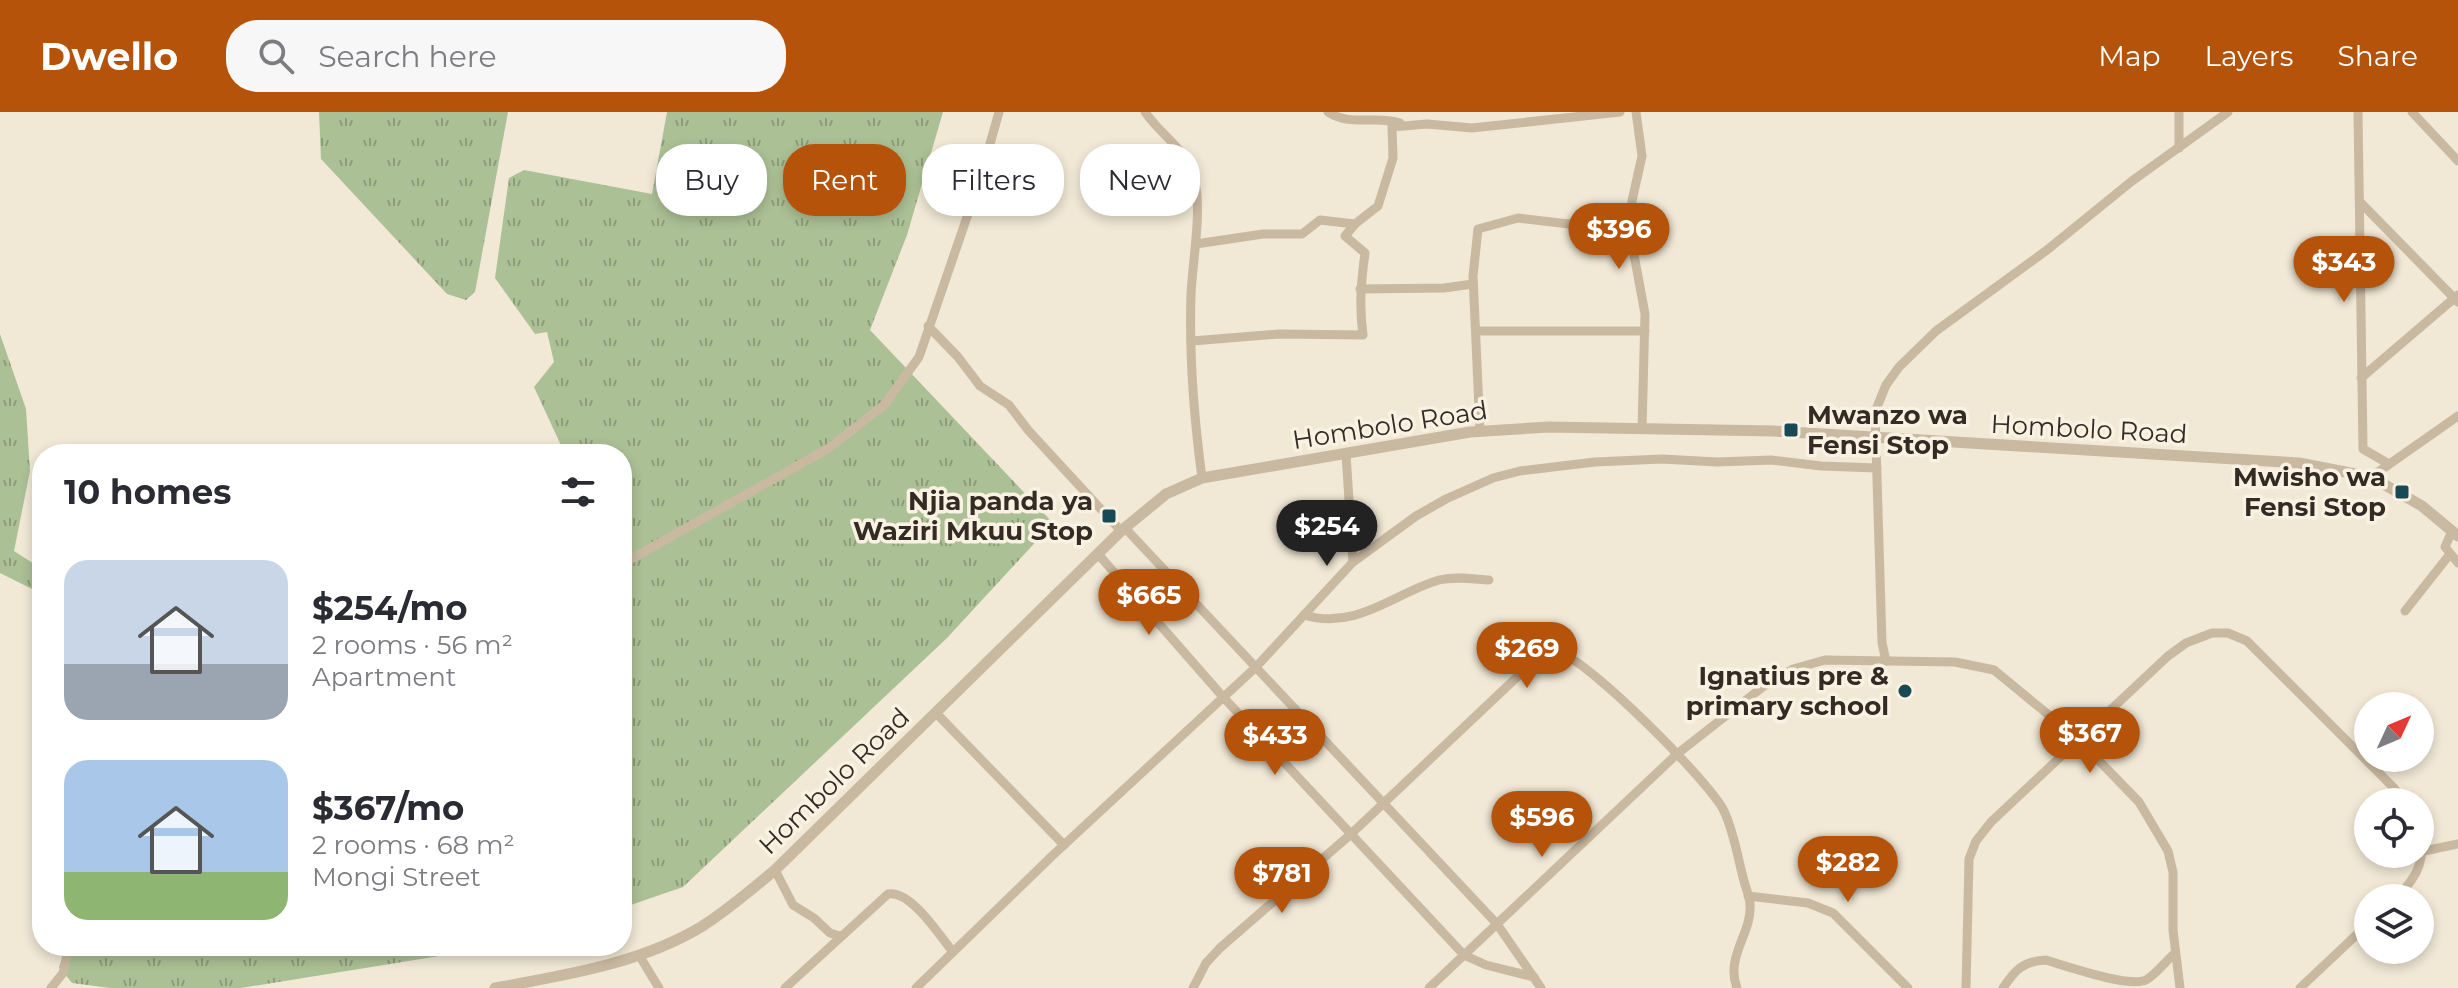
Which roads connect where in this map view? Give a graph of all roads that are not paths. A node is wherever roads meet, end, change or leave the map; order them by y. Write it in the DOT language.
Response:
graph roads {
  1 [pos="999,112"];
  2 [pos="1145,112"];
  3 [pos="1328,112"];
  4 [pos="1418,112"];
  5 [pos="1620,112"];
  6 [pos="1636,112"];
  7 [pos="2179,112"];
  8 [pos="2228,112"];
  9 [pos="2358,112"];
  10 [pos="2412,112"];
  11 [pos="1520,117"];
  12 [pos="1403,124"];
  13 [pos="1418,124"];
  14 [pos="2179,148"];
  15 [pos="2458,161"];
  16 [pos="2360,202"];
  17 [pos="1632,219"];
  18 [pos="1355,224"];
  19 [pos="1196,244"];
  20 [pos="1473,284"];
  21 [pos="1360,289"];
  22 [pos="2457,298"];
  23 [pos="928,326"];
  24 [pos="1476,331"];
  25 [pos="1645,331"];
  26 [pos="1192,341"];
  27 [pos="2361,378"];
  28 [pos="2458,416"];
  29 [pos="1642,429"];
  30 [pos="1480,431"];
  31 [pos="1876,438"];
  32 [pos="1346,454"];
  33 [pos="2389,464"];
  34 [pos="1877,468"];
  35 [pos="2371,477"];
  36 [pos="1202,478"];
  37 [pos="1123,530"];
  38 [pos="2455,533"];
  39 [pos="1098,554"];
  40 [pos="2450,554"];
  41 [pos="632,558"];
  42 [pos="1353,562"];
  43 [pos="2458,563"];
  44 [pos="1489,580"];
  45 [pos="2405,611"];
  46 [pos="1304,615"];
  47 [pos="1886,661"];
  48 [pos="1256,667"];
  49 [pos="1224,698"];
  50 [pos="936,713"];
  51 [pos="2078,739"];
  52 [pos="1677,754"];
  53 [pos="2394,788"];
  54 [pos="1383,803"];
  55 [pos="1351,834"];
  56 [pos="2458,844"];
  57 [pos="1064,845"];
  58 [pos="2434,849"];
  59 [pos="775,870"];
  60 [pos="1748,896"];
  61 [pos="1497,924"];
  62 [pos="840,936"];
  63 [pos="2354,937"];
  64 [pos="953,952"];
  65 [pos="2175,953"];
  66 [pos="639,955"];
  67 [pos="1464,955"];
  68 [pos="67,956"];
  69 [pos="1534,977"];
  70 [pos="51,988"];
  71 [pos="495,988"];
  72 [pos="659,988"];
  73 [pos="785,988"];
  74 [pos="916,988"];
  75 [pos="1193,988"];
  76 [pos="1429,988"];
  77 [pos="1541,988"];
  78 [pos="1737,988"];
  79 [pos="1908,988"];
  80 [pos="1966,988"];
  81 [pos="2003,988"];
  82 [pos="2180,988"];
  83 [pos="2300,988"];
  1 -- 23 [label="street"];
  2 -- 19 [label="street"];
  3 -- 12 [label="street"];
  4 -- 13 [label="street"];
  5 -- 11 [label="street"];
  6 -- 17 [label="street"];
  7 -- 14 [label="street"];
  8 -- 14 [label="street"];
  9 -- 16 [label="street"];
  10 -- 15 [label="street"];
  11 -- 13 [label="street"];
  12 -- 13 [label="street"];
  12 -- 18 [label="street"];
  14 -- 31 [label="street"];
  16 -- 22 [label="street"];
  16 -- 27 [label="street"];
  17 -- 20 [label="street"];
  17 -- 25 [label="street"];
  18 -- 19 [label="street"];
  18 -- 21 [label="street"];
  19 -- 26 [label="street"];
  20 -- 21 [label="street"];
  20 -- 24 [label="street"];
  21 -- 26 [label="street"];
  22 -- 27 [label="street"];
  23 -- 37 [label="street"];
  23 -- 41 [label="street"];
  24 -- 25 [label="street"];
  24 -- 30 [label="street"];
  25 -- 29 [label="street"];
  26 -- 36 [label="street"];
  27 -- 33 [label="street"];
  28 -- 33 [label="street"];
  29 -- 30 [label="street, Hombolo Road"];
  29 -- 31 [label="street, Hombolo Road"];
  30 -- 32 [label="street, Hombolo Road"];
  31 -- 34 [label="street"];
  31 -- 35 [label="street, Hombolo Road"];
  32 -- 36 [label="street, Hombolo Road"];
  32 -- 42 [label="street"];
  33 -- 35 [label="street"];
  34 -- 42 [label="street"];
  34 -- 47 [label="street"];
  35 -- 38 [label="street, Hombolo Road"];
  36 -- 37 [label="street, Hombolo Road"];
  37 -- 39 [label="street, Hombolo Road"];
  37 -- 48 [label="street"];
  38 -- 40 [label="street"];
  39 -- 49 [label="street"];
  39 -- 50 [label="street, Hombolo Road"];
  40 -- 43 [label="street"];
  40 -- 45 [label="street"];
  42 -- 46 [label="street"];
  44 -- 46 [label="street"];
  46 -- 48 [label="street"];
  47 -- 51 [label="street"];
  47 -- 52 [label="street"];
  48 -- 49 [label="street"];
  48 -- 54 [label="street"];
  49 -- 55 [label="street"];
  49 -- 57 [label="street"];
  50 -- 57 [label="street"];
  50 -- 59 [label="street, Hombolo Road"];
  51 -- 53 [label="street"];
  51 -- 65 [label="street"];
  51 -- 80 [label="street"];
  52 -- 54 [label="street"];
  52 -- 60 [label="street"];
  52 -- 61 [label="street"];
  54 -- 55 [label="street"];
  54 -- 61 [label="street"];
  55 -- 67 [label="street"];
  55 -- 75 [label="street"];
  56 -- 58 [label="street"];
  57 -- 64 [label="street"];
  59 -- 62 [label="street"];
  59 -- 66 [label="street, Hombolo Road"];
  60 -- 78 [label="street"];
  60 -- 79 [label="street"];
  61 -- 67 [label="street"];
  61 -- 69 [label="street"];
  62 -- 64 [label="street"];
  62 -- 73 [label="street"];
  63 -- 83 [label="street"];
  64 -- 74 [label="street"];
  65 -- 81 [label="street"];
  65 -- 82 [label="street"];
  66 -- 71 [label="street, Hombolo Road"];
  66 -- 72 [label="street"];
  67 -- 69 [label="street"];
  67 -- 76 [label="street"];
  68 -- 70 [label="street"];
  69 -- 77 [label="street"];
}
